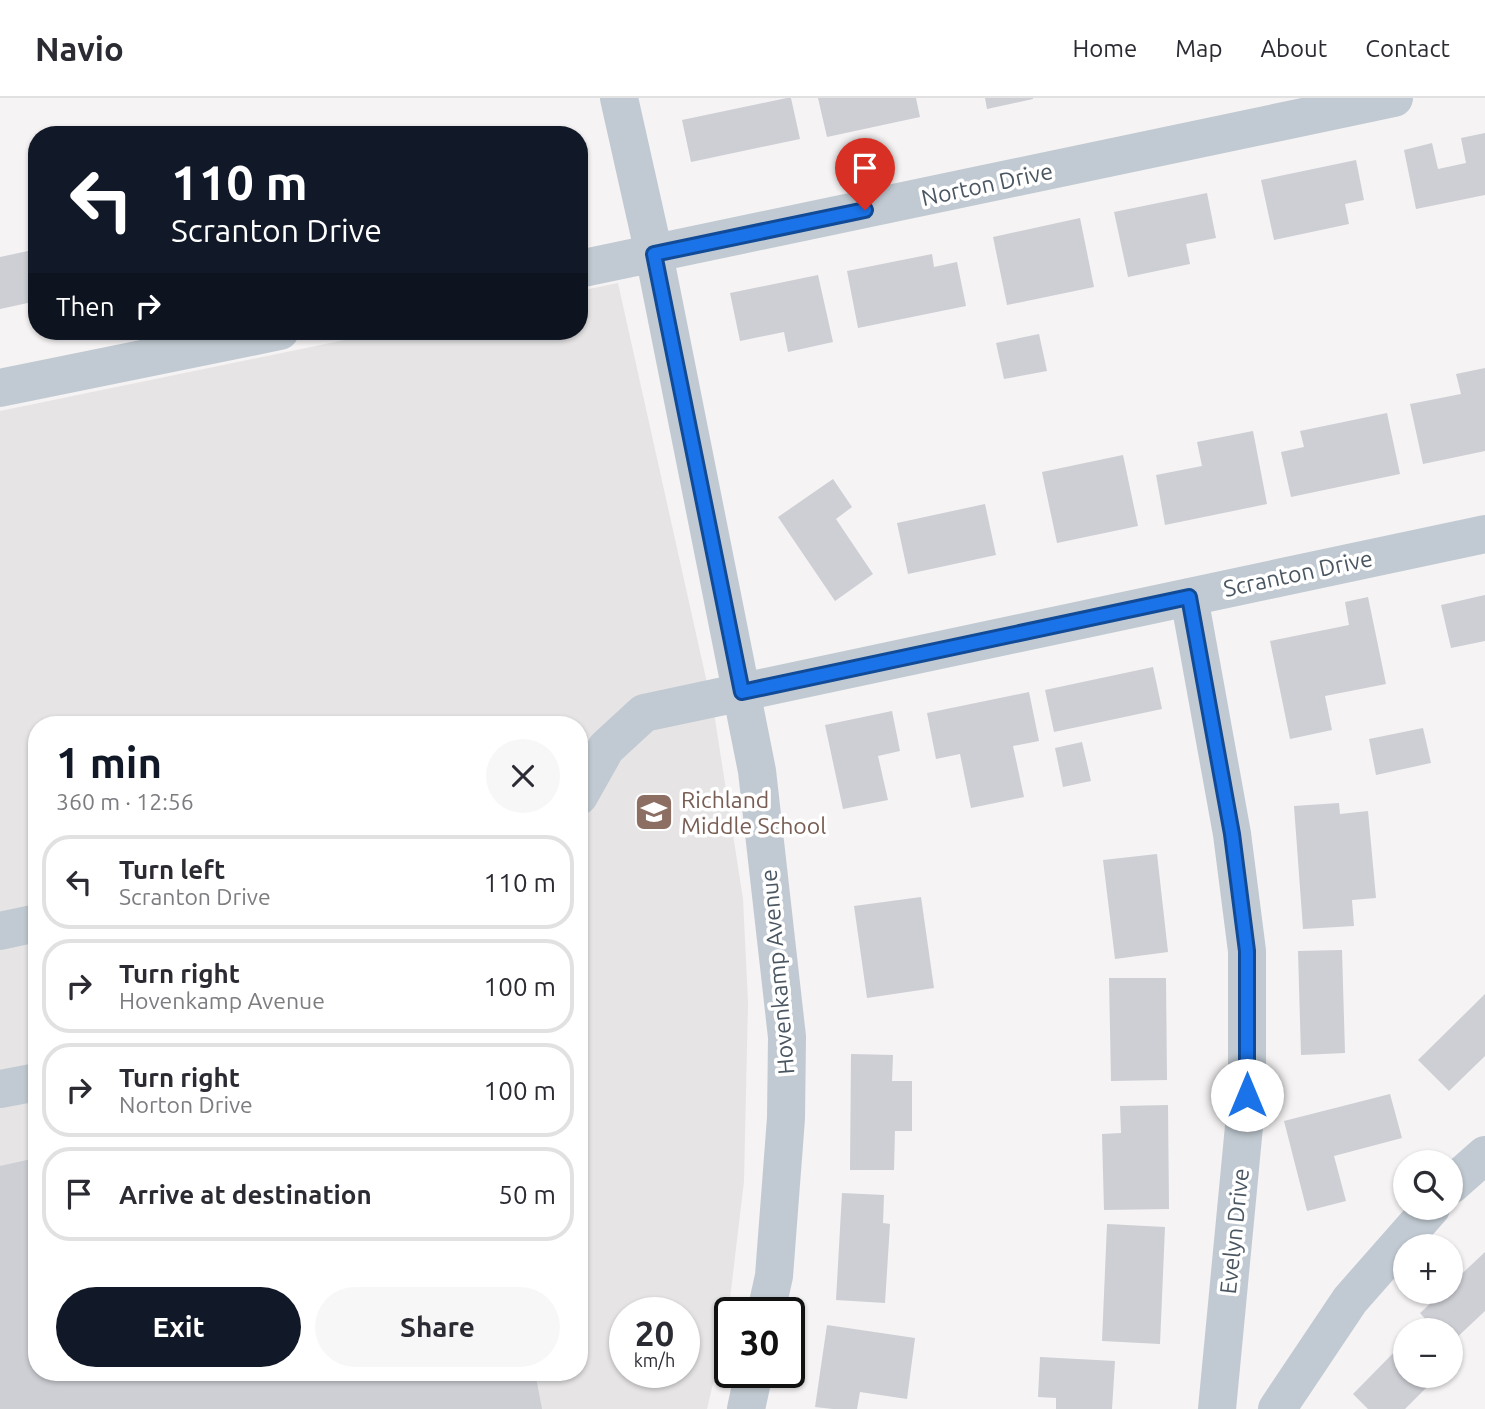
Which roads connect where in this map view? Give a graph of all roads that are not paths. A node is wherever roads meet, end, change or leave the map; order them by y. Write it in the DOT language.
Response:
graph roads {
  1 [pos="620,98"];
  2 [pos="1394,98"];
  3 [pos="654,254"];
  4 [pos="588,268"];
  5 [pos="236,340"];
  6 [pos="0,388"];
  7 [pos="1485,534"];
  8 [pos="1189,597"];
  9 [pos="742,692"];
  10 [pos="588,780"];
  11 [pos="28,925"];
  12 [pos="0,931"];
  13 [pos="28,1084"];
  14 [pos="0,1089"];
  15 [pos="1485,1155"];
  16 [pos="1463,1174"];
  17 [pos="1420,1220"];
  18 [pos="769,1297"];
  19 [pos="751,1388"];
  20 [pos="746,1409"];
  21 [pos="1217,1409"];
  22 [pos="1277,1409"];
  1 -- 3 [label="street, Hovenkamp Avenue"];
  2 -- 3 [label="street, Norton Drive"];
  3 -- 4 [label="street, Norton Drive"];
  3 -- 9 [label="street, Hovenkamp Avenue"];
  5 -- 6 [label="street"];
  7 -- 8 [label="street, Scranton Drive"];
  8 -- 9 [label="street, Scranton Drive"];
  8 -- 21 [label="street, Evelyn Drive"];
  9 -- 10 [label="street, Scranton Drive"];
  9 -- 18 [label="street, Hovenkamp Avenue"];
  11 -- 12 [label="street"];
  13 -- 14 [label="street"];
  15 -- 16 [label="street"];
  17 -- 22 [label="street"];
  19 -- 20 [label="street"];
}
